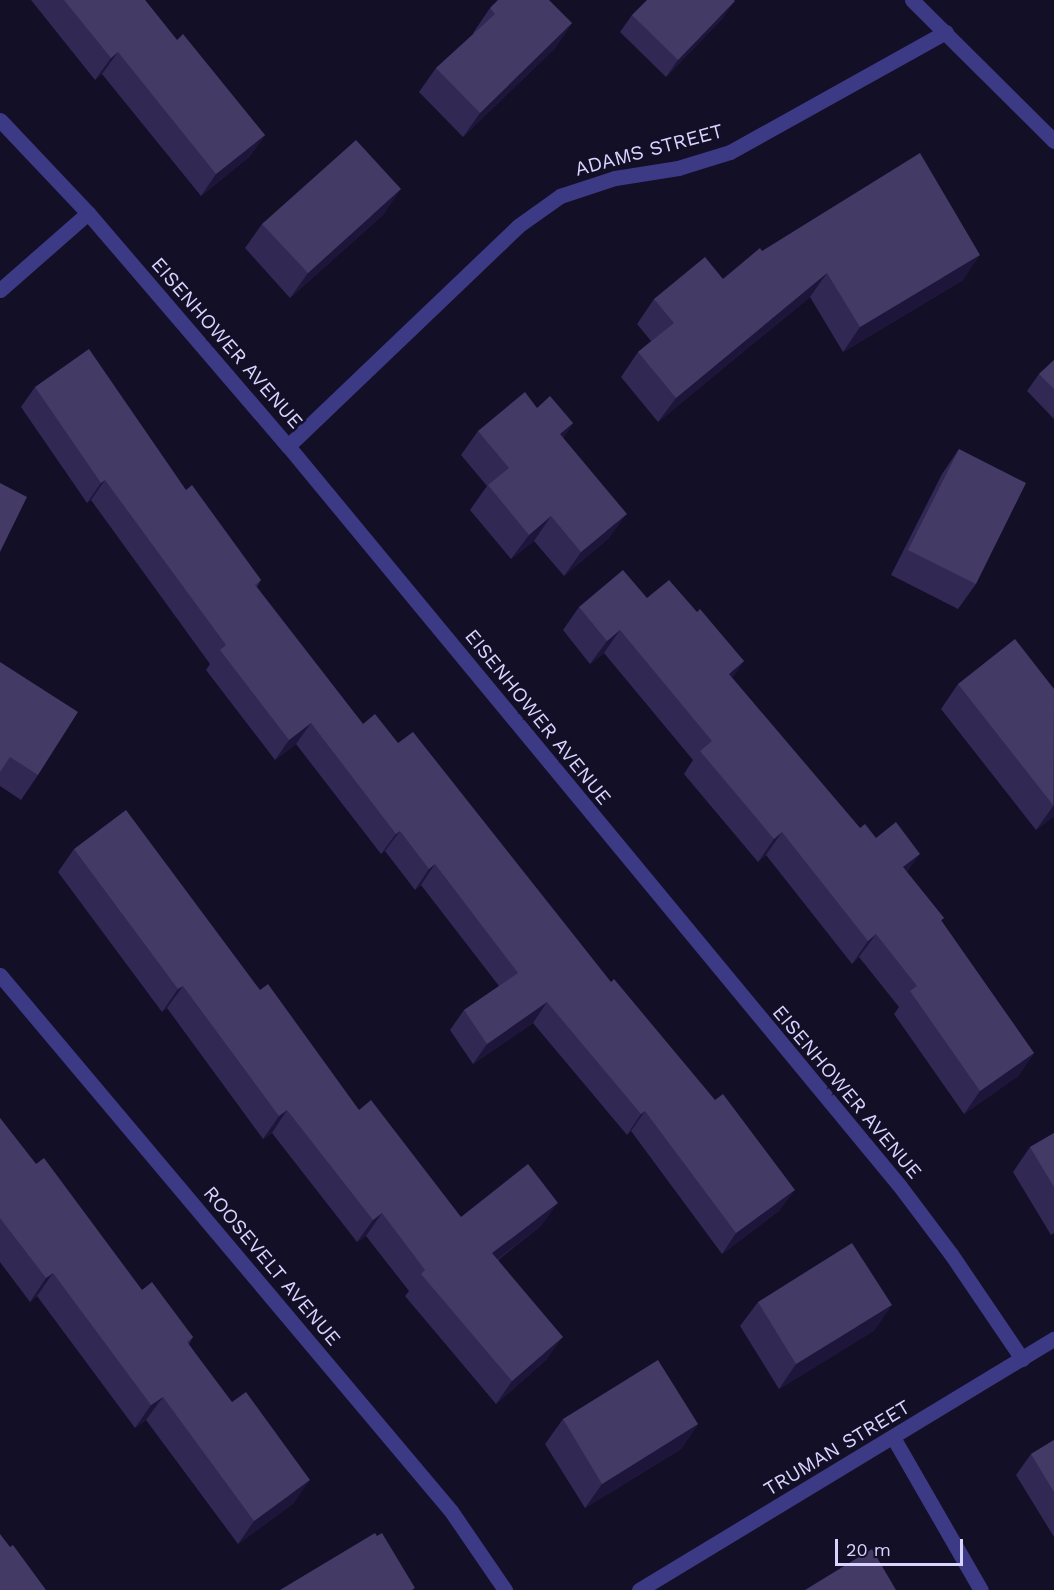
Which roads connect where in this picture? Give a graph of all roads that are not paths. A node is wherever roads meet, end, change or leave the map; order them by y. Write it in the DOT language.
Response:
graph roads {
  1 [pos="912,0"];
  2 [pos="946,32"];
  3 [pos="0,120"];
  4 [pos="1054,141"];
  5 [pos="88,213"];
  6 [pos="0,290"];
  7 [pos="288,446"];
  8 [pos="0,975"];
  9 [pos="1054,1339"];
  10 [pos="1022,1359"];
  11 [pos="894,1439"];
  12 [pos="505,1590"];
  13 [pos="639,1590"];
  14 [pos="981,1590"];
  1 -- 2 [label="street"];
  2 -- 4 [label="street"];
  2 -- 7 [label="street, ADAMS STREET"];
  3 -- 5 [label="street, EISENHOWER AVENUE"];
  5 -- 6 [label="street"];
  5 -- 7 [label="street, EISENHOWER AVENUE"];
  7 -- 10 [label="street, EISENHOWER AVENUE"];
  8 -- 12 [label="street, ROOSEVELT AVENUE"];
  9 -- 10 [label="street, TRUMAN STREET"];
  10 -- 11 [label="street, TRUMAN STREET"];
  11 -- 13 [label="street, TRUMAN STREET"];
  11 -- 14 [label="street"];
}
